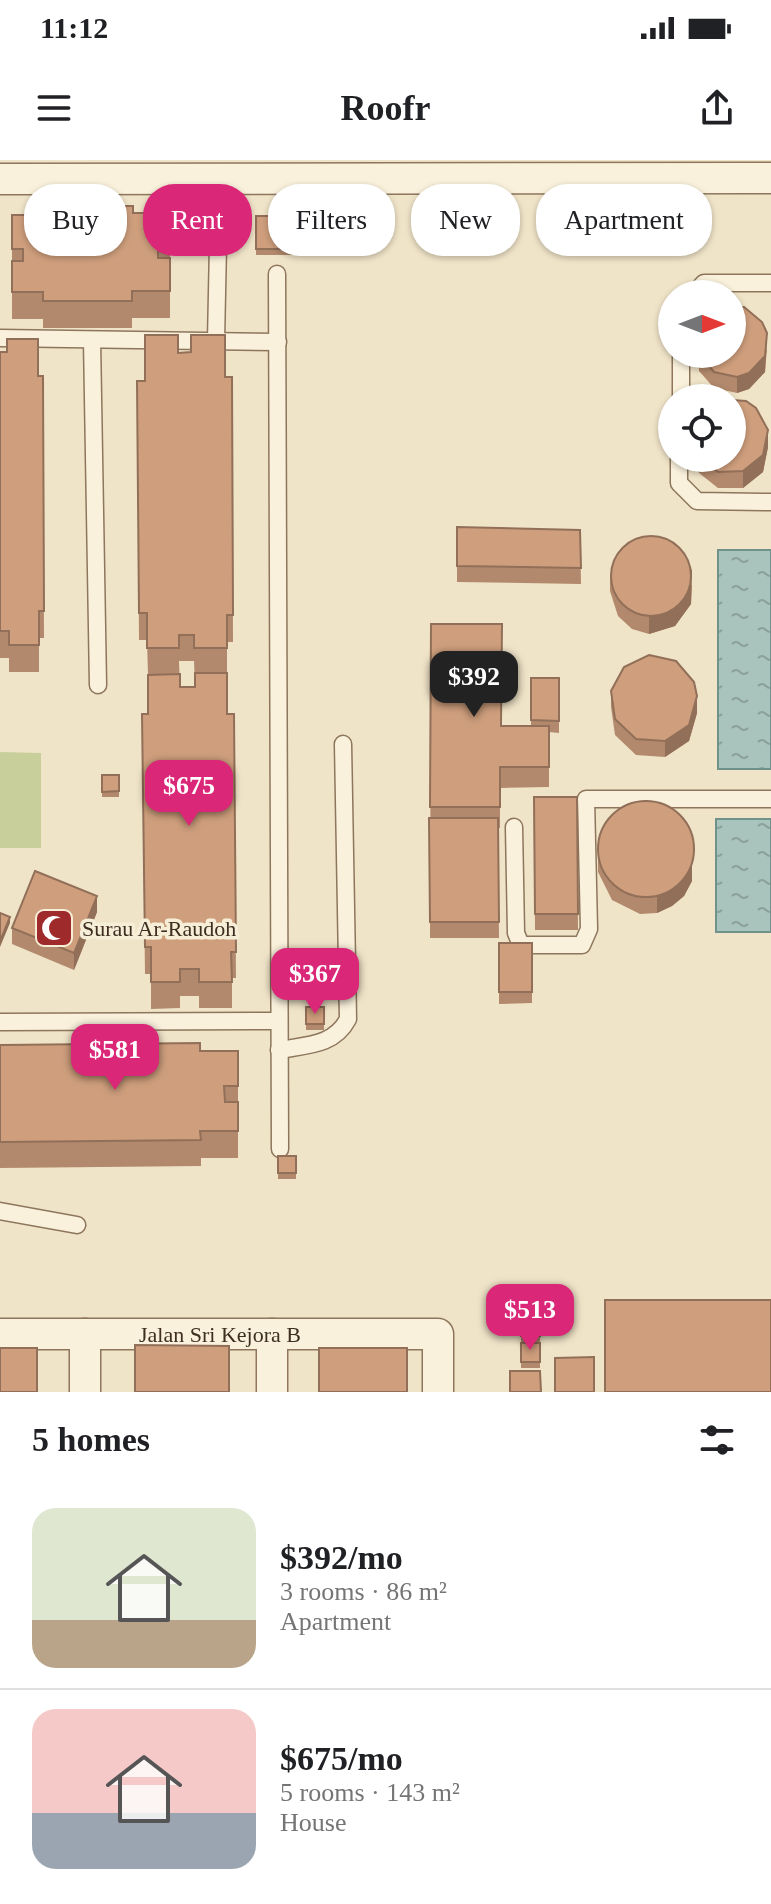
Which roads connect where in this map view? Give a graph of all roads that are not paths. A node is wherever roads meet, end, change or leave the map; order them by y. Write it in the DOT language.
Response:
graph roads {
  1 [pos="291,169"];
  2 [pos="404,169"];
  3 [pos="530,169"];
  4 [pos="653,169"];
  5 [pos="39,170"];
  6 [pos="161,170"];
  7 [pos="771,178"];
  8 [pos="0,179"];
  9 [pos="218,256"];
  10 [pos="277,274"];
  11 [pos="746,283"];
  12 [pos="771,283"];
  13 [pos="0,338"];
  14 [pos="92,340"];
  15 [pos="216,341"];
  16 [pos="278,342"];
  17 [pos="679,472"];
  18 [pos="771,502"];
  19 [pos="98,685"];
  20 [pos="343,744"];
  21 [pos="771,799"];
  22 [pos="514,827"];
  23 [pos="279,1021"];
  24 [pos="0,1022"];
  25 [pos="279,1050"];
  26 [pos="280,1149"];
  27 [pos="0,1211"];
  28 [pos="77,1225"];
  29 [pos="0,1334"];
  30 [pos="85,1334"];
  31 [pos="272,1334"];
  32 [pos="85,1392"];
  33 [pos="272,1392"];
  34 [pos="438,1392"];
  1 -- 2 [label="street"];
  1 -- 6 [label="street"];
  2 -- 3 [label="street"];
  3 -- 4 [label="street"];
  4 -- 7 [label="street"];
  5 -- 6 [label="street"];
  5 -- 8 [label="street"];
  9 -- 15 [label="lane"];
  10 -- 16 [label="lane"];
  11 -- 12 [label="lane"];
  13 -- 14 [label="lane"];
  14 -- 15 [label="lane"];
  14 -- 19 [label="lane"];
  15 -- 16 [label="lane"];
  16 -- 23 [label="lane"];
  17 -- 18 [label="lane"];
  20 -- 25 [label="lane"];
  21 -- 22 [label="lane"];
  23 -- 24 [label="lane"];
  23 -- 25 [label="lane"];
  25 -- 26 [label="lane"];
  27 -- 28 [label="lane"];
  29 -- 30 [label="street, Jalan Sri Kejora B"];
  30 -- 31 [label="street, Jalan Sri Kejora B"];
  30 -- 32 [label="street"];
  31 -- 33 [label="street"];
  31 -- 34 [label="street, Jalan Sri Kejora B"];
}
